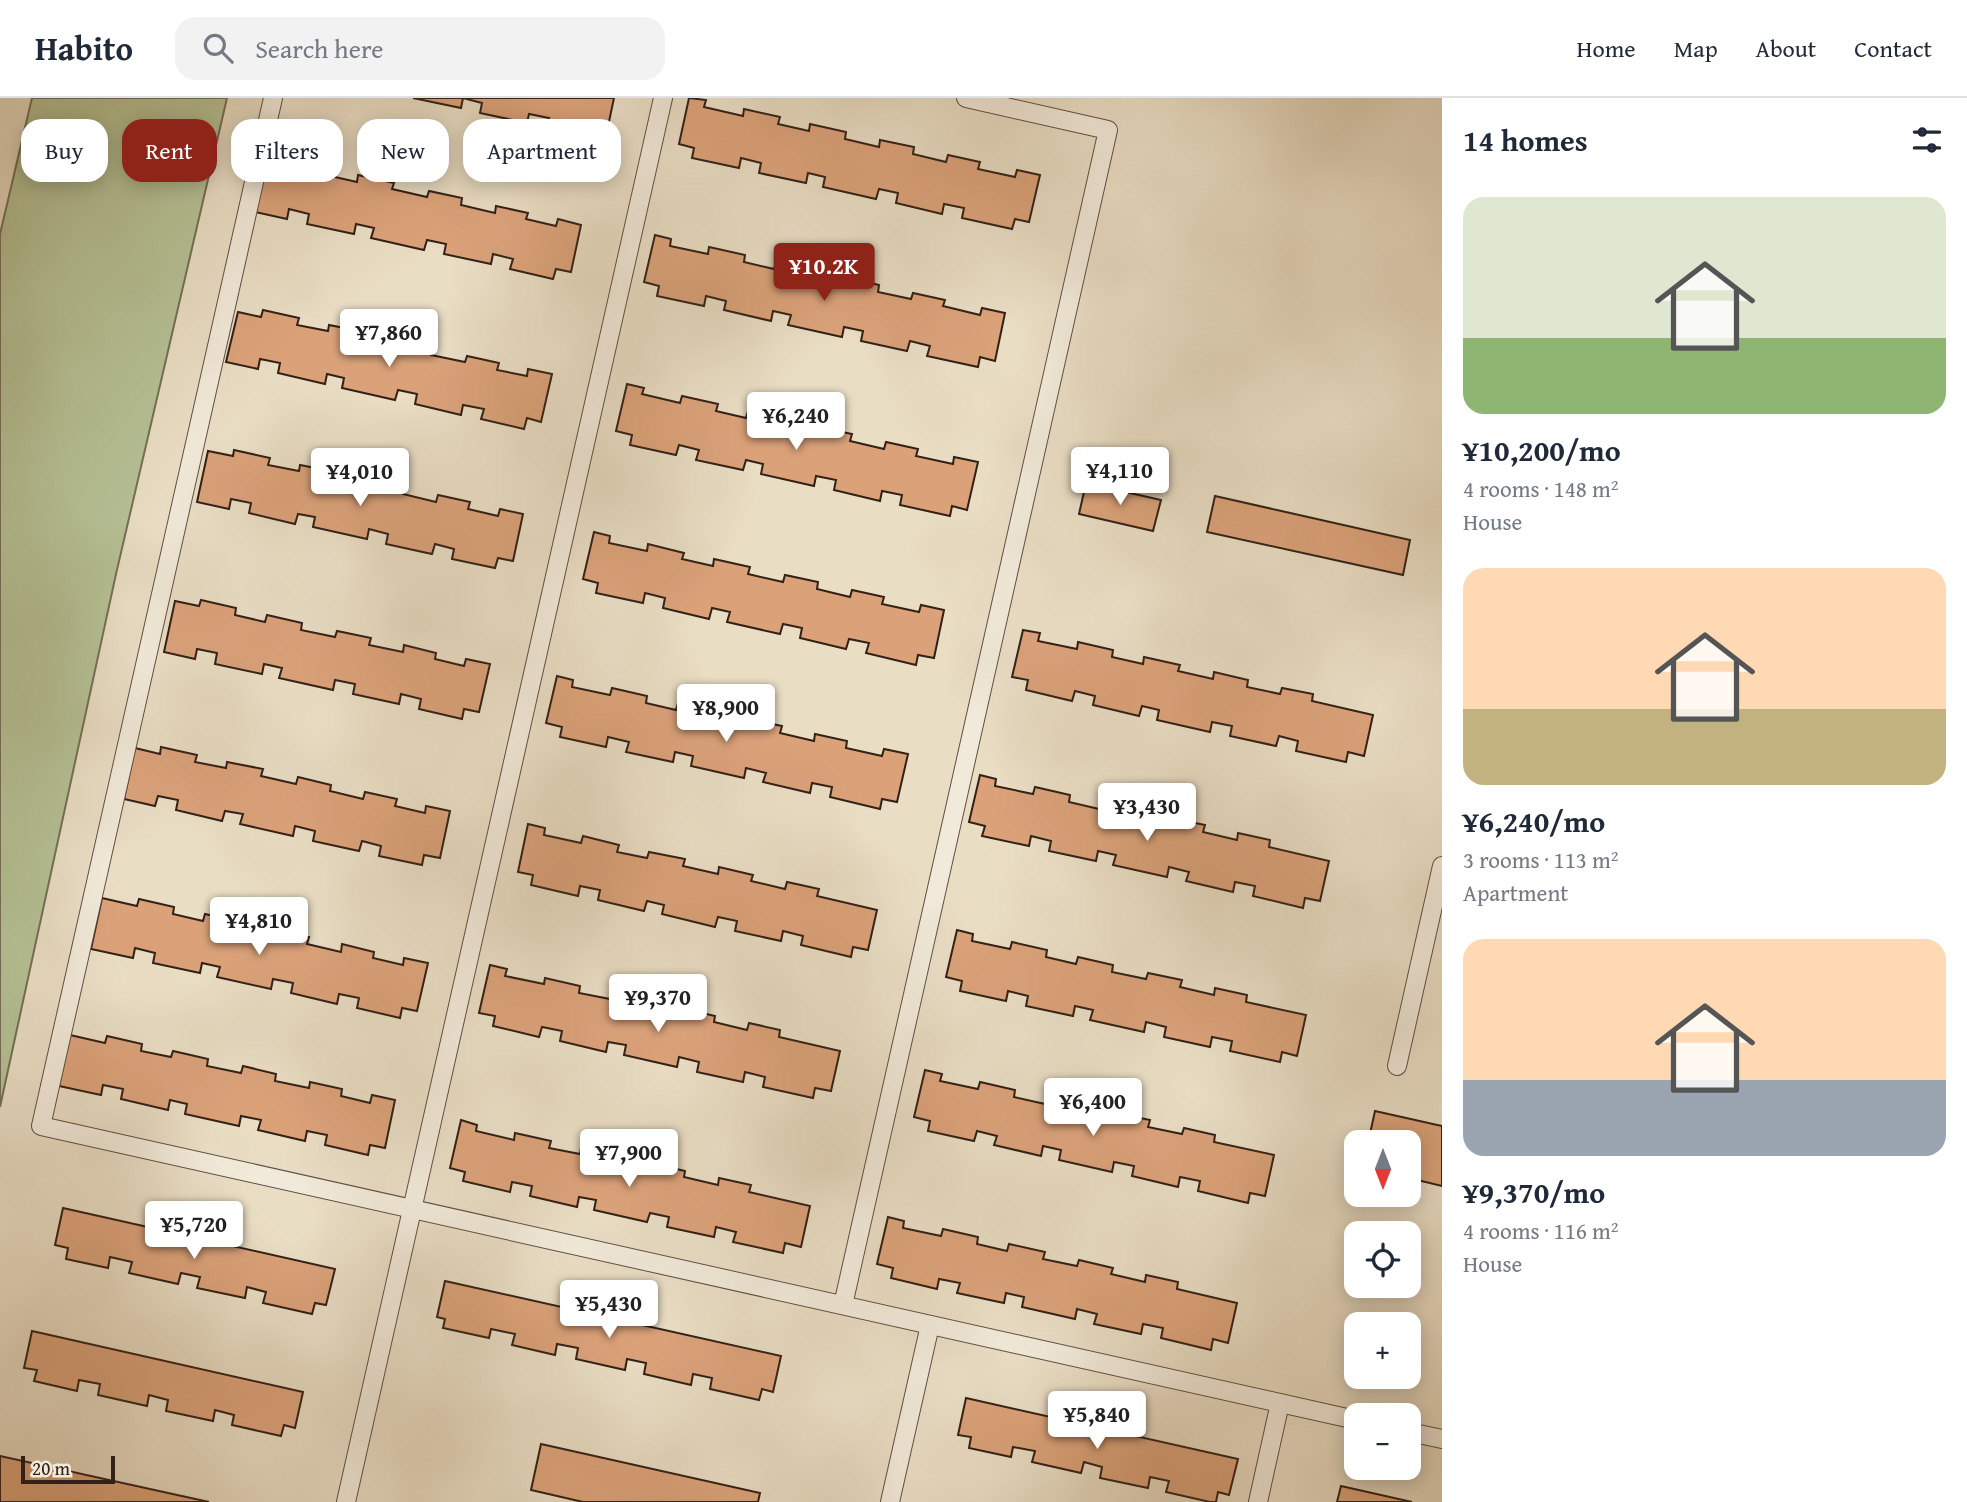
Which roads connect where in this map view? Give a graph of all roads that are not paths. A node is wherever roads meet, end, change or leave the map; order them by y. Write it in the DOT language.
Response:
graph roads {
  1 [pos="273,98"];
  2 [pos="663,98"];
  3 [pos="966,98"];
  4 [pos="1442,866"];
  5 [pos="1397,1066"];
  6 [pos="412,1209"];
  7 [pos="843,1305"];
  8 [pos="930,1325"];
  9 [pos="1280,1403"];
  10 [pos="1344,1417"];
  11 [pos="1421,1435"];
  12 [pos="1442,1439"];
  13 [pos="346,1502"];
  14 [pos="890,1502"];
  15 [pos="1258,1502"];
  1 -- 6 [label="lane"];
  2 -- 6 [label="lane"];
  3 -- 7 [label="lane"];
  4 -- 5 [label="lane"];
  6 -- 7 [label="lane"];
  6 -- 13 [label="lane"];
  7 -- 8 [label="lane"];
  8 -- 9 [label="lane"];
  8 -- 14 [label="lane"];
  9 -- 10 [label="lane"];
  9 -- 15 [label="lane"];
  11 -- 12 [label="lane"];
}
